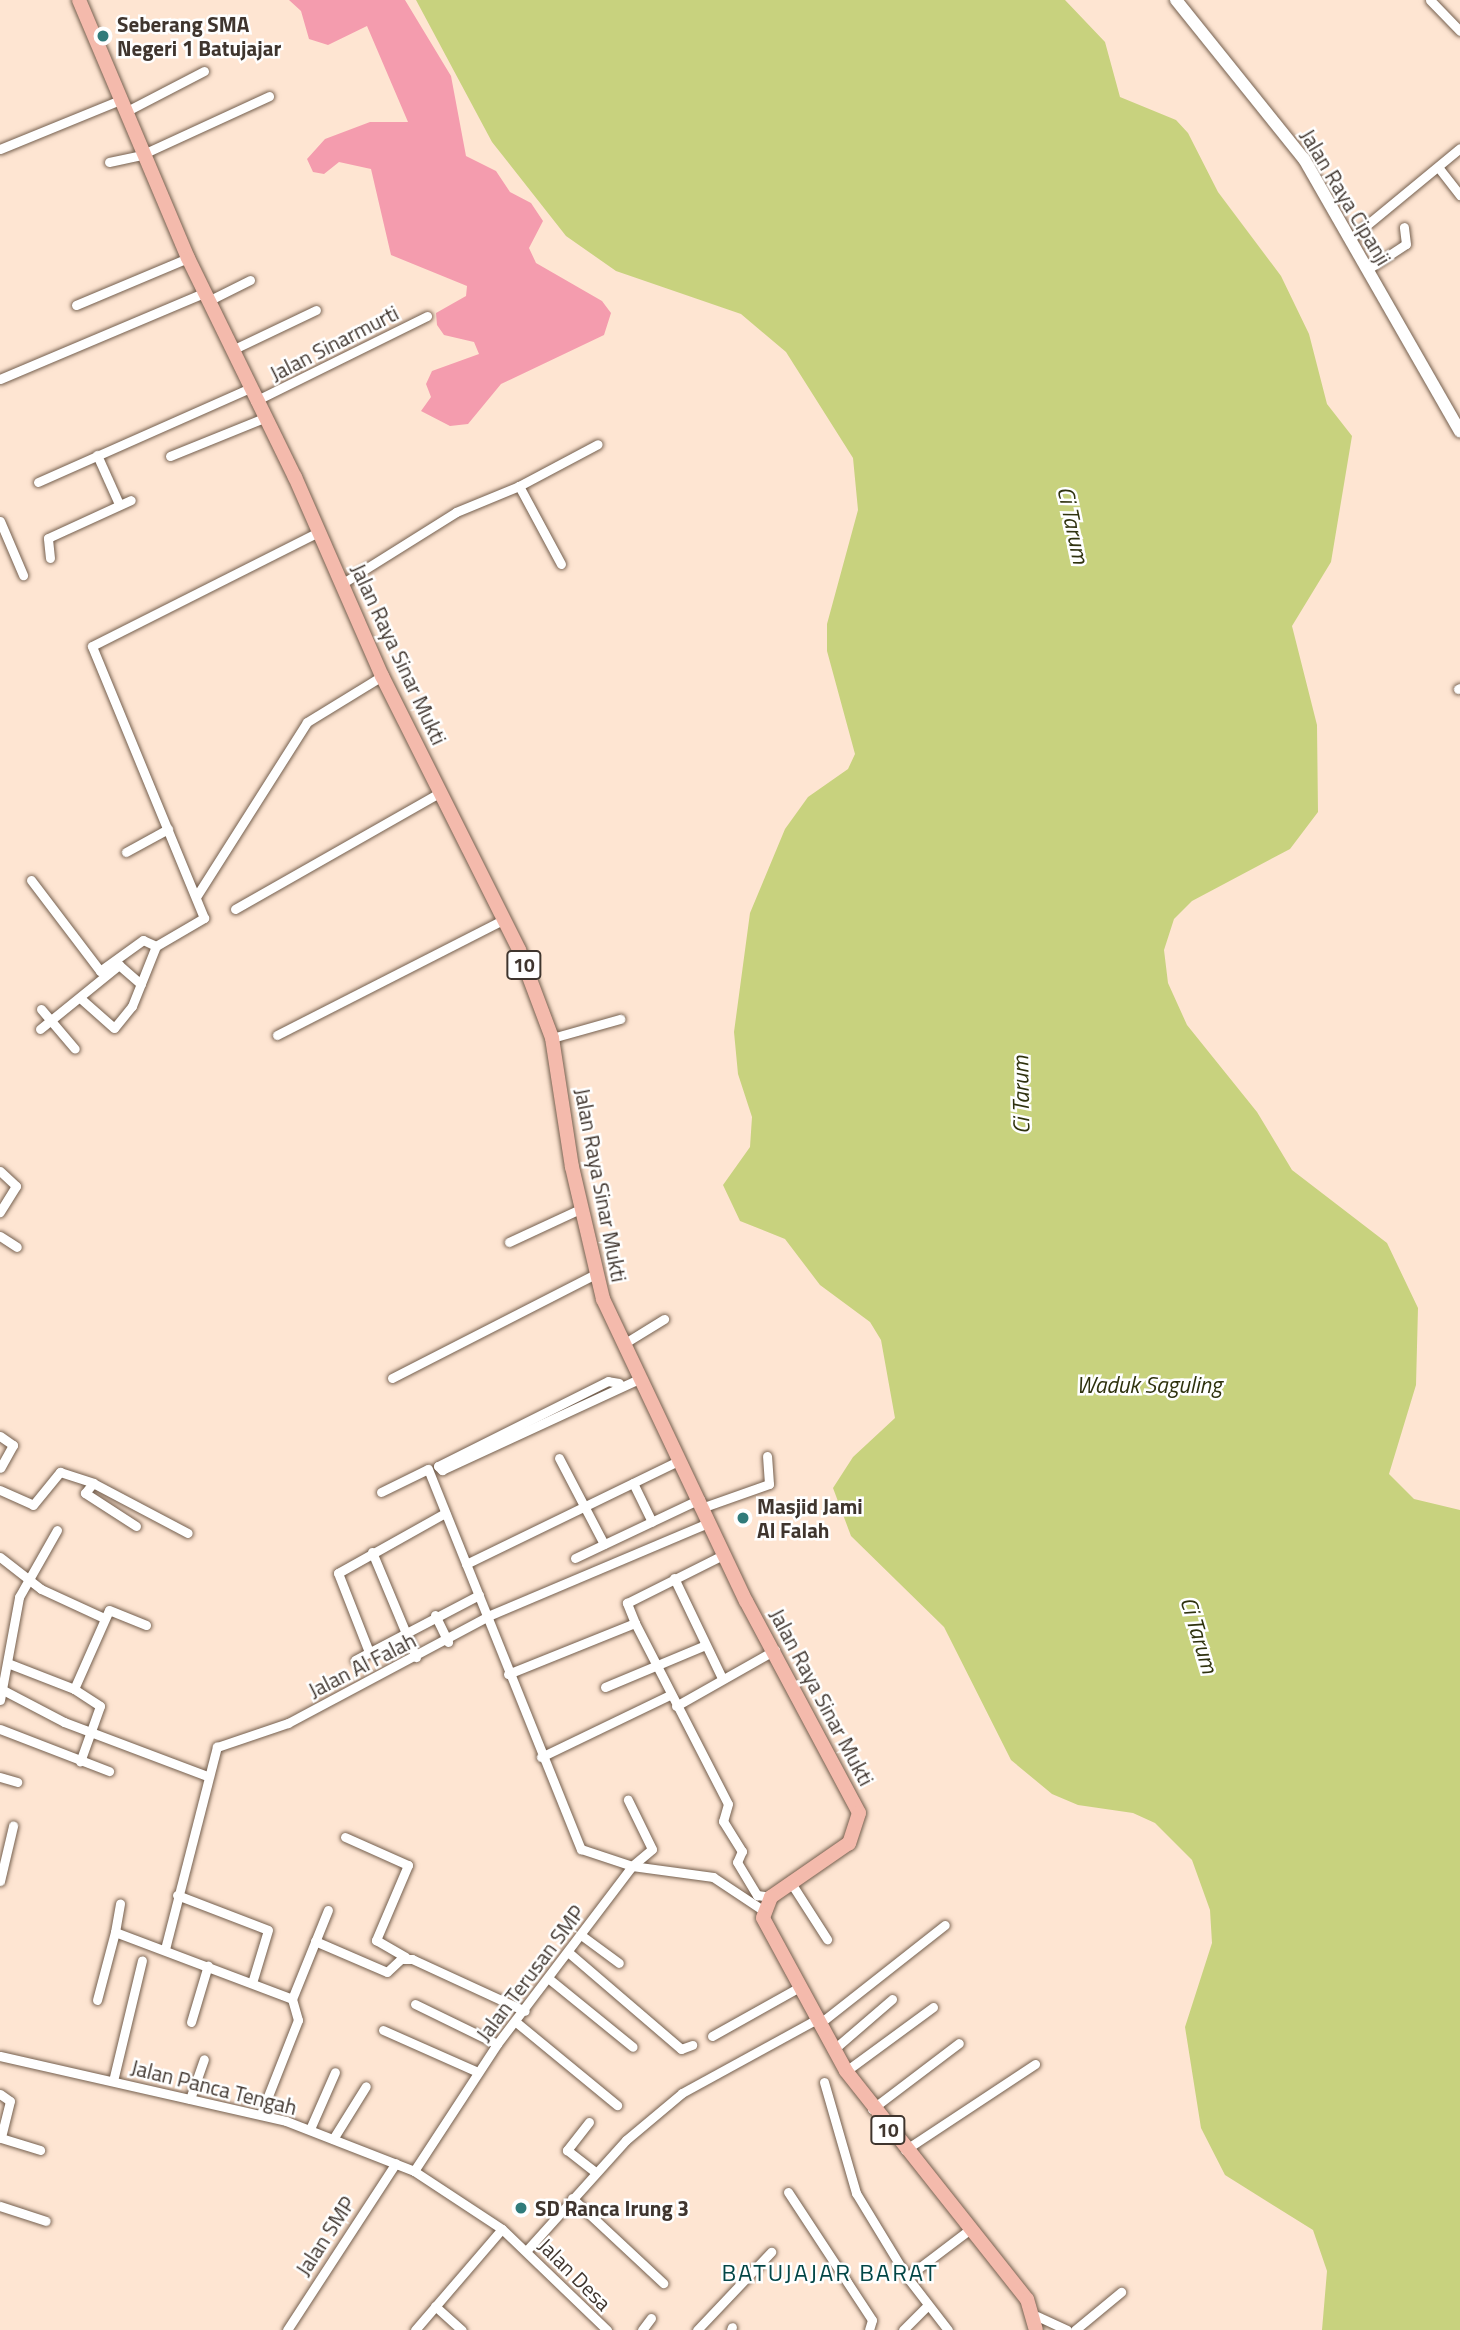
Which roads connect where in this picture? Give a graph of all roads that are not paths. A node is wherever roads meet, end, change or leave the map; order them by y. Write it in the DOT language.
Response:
graph roads {
  1 [pos="79,0"];
  2 [pos="1176,0"];
  3 [pos="1430,0"];
  4 [pos="1460,31"];
  5 [pos="204,71"];
  6 [pos="269,96"];
  7 [pos="122,106"];
  8 [pos="1460,148"];
  9 [pos="0,149"];
  10 [pos="141,155"];
  11 [pos="109,162"];
  12 [pos="1438,167"];
  13 [pos="1460,195"];
  14 [pos="1404,228"];
  15 [pos="1351,238"];
  16 [pos="188,258"];
  17 [pos="1368,269"];
  18 [pos="250,280"];
  19 [pos="206,297"];
  20 [pos="76,305"];
  21 [pos="316,310"];
  22 [pos="427,316"];
  23 [pos="232,350"];
  24 [pos="0,379"];
  25 [pos="253,394"];
  26 [pos="264,418"];
  27 [pos="1460,431"];
  28 [pos="598,444"];
  29 [pos="97,455"];
  30 [pos="170,456"];
  31 [pos="38,482"];
  32 [pos="519,486"];
  33 [pos="131,500"];
  34 [pos="120,504"];
  35 [pos="0,521"];
  36 [pos="319,531"];
  37 [pos="50,558"];
  38 [pos="561,564"];
  39 [pos="23,575"];
  40 [pos="343,583"];
  41 [pos="382,676"];
  42 [pos="441,792"];
  43 [pos="169,829"];
  44 [pos="126,852"];
  45 [pos="31,880"];
  46 [pos="196,897"];
  47 [pos="235,909"];
  48 [pos="505,919"];
  49 [pos="156,946"];
  50 [pos="141,984"];
  51 [pos="80,998"];
  52 [pos="41,1009"];
  53 [pos="620,1019"];
  54 [pos="52,1021"];
  55 [pos="40,1029"];
  56 [pos="277,1035"];
  57 [pos="552,1038"];
  58 [pos="75,1049"];
  59 [pos="0,1171"];
  60 [pos="4,1197"];
  61 [pos="580,1209"];
  62 [pos="0,1212"];
  63 [pos="0,1236"];
  64 [pos="509,1242"];
  65 [pos="17,1247"];
  66 [pos="595,1275"];
  67 [pos="664,1319"];
  68 [pos="625,1343"];
  69 [pos="392,1378"];
  70 [pos="641,1378"];
  71 [pos="530,1425"];
  72 [pos="0,1436"];
  73 [pos="767,1456"];
  74 [pos="559,1458"];
  75 [pos="680,1460"];
  76 [pos="0,1468"];
  77 [pos="93,1483"];
  78 [pos="633,1483"];
  79 [pos="0,1490"];
  80 [pos="381,1492"];
  81 [pos="702,1503"];
  82 [pos="585,1507"];
  83 [pos="445,1513"];
  84 [pos="652,1522"];
  85 [pos="710,1522"];
  86 [pos="136,1527"];
  87 [pos="57,1530"];
  88 [pos="188,1533"];
  89 [pos="604,1544"];
  90 [pos="372,1552"];
  91 [pos="725,1554"];
  92 [pos="0,1557"];
  93 [pos="575,1558"];
  94 [pos="466,1564"];
  95 [pos="674,1578"];
  96 [pos="26,1580"];
  97 [pos="479,1595"];
  98 [pos="435,1615"];
  99 [pos="488,1616"];
  100 [pos="104,1618"];
  101 [pos="635,1623"];
  102 [pos="146,1625"];
  103 [pos="406,1632"];
  104 [pos="449,1642"];
  105 [pos="703,1646"];
  106 [pos="775,1650"];
  107 [pos="369,1652"];
  108 [pos="416,1657"];
  109 [pos="355,1660"];
  110 [pos="10,1664"];
  111 [pos="656,1669"];
  112 [pos="508,1674"];
  113 [pos="721,1676"];
  114 [pos="605,1687"];
  115 [pos="74,1689"];
  116 [pos="2,1695"];
  117 [pos="670,1695"];
  118 [pos="676,1706"];
  119 [pos="0,1729"];
  120 [pos="88,1731"];
  121 [pos="541,1757"];
  122 [pos="80,1762"];
  123 [pos="109,1771"];
  124 [pos="206,1776"];
  125 [pos="0,1777"];
  126 [pos="17,1782"];
  127 [pos="628,1800"];
  128 [pos="13,1826"];
  129 [pos="345,1837"];
  130 [pos="632,1866"];
  131 [pos="0,1881"];
  132 [pos="791,1883"];
  133 [pos="177,1895"];
  134 [pos="771,1897"];
  135 [pos="120,1903"];
  136 [pos="328,1910"];
  137 [pos="764,1911"];
  138 [pos="945,1925"];
  139 [pos="115,1932"];
  140 [pos="581,1935"];
  141 [pos="827,1939"];
  142 [pos="315,1941"];
  143 [pos="165,1949"];
  144 [pos="568,1952"];
  145 [pos="406,1957"];
  146 [pos="142,1960"];
  147 [pos="619,1963"];
  148 [pos="208,1965"];
  149 [pos="548,1978"];
  150 [pos="252,1983"];
  151 [pos="798,1988"];
  152 [pos="292,1999"];
  153 [pos="892,1999"];
  154 [pos="97,2000"];
  155 [pos="415,2004"];
  156 [pos="933,2007"];
  157 [pos="525,2011"];
  158 [pos="191,2022"];
  159 [pos="516,2022"];
  160 [pos="818,2022"];
  161 [pos="383,2030"];
  162 [pos="712,2036"];
  163 [pos="959,2042"];
  164 [pos="497,2044"];
  165 [pos="692,2045"];
  166 [pos="633,2047"];
  167 [pos="833,2050"];
  168 [pos="0,2056"];
  169 [pos="204,2059"];
  170 [pos="1035,2064"];
  171 [pos="478,2071"];
  172 [pos="846,2071"];
  173 [pos="335,2072"];
  174 [pos="113,2081"];
  175 [pos="824,2081"];
  176 [pos="366,2086"];
  177 [pos="0,2094"];
  178 [pos="190,2099"];
  179 [pos="617,2105"];
  180 [pos="872,2109"];
  181 [pos="261,2115"];
  182 [pos="589,2122"];
  183 [pos="310,2129"];
  184 [pos="333,2138"];
  185 [pos="1,2141"];
  186 [pos="40,2150"];
  187 [pos="904,2151"];
  188 [pos="396,2163"];
  189 [pos="414,2171"];
  190 [pos="595,2172"];
  191 [pos="788,2192"];
  192 [pos="572,2197"];
  193 [pos="0,2206"];
  194 [pos="46,2221"];
  195 [pos="502,2229"];
  196 [pos="969,2230"];
  197 [pos="527,2250"];
  198 [pos="771,2252"];
  199 [pos="907,2277"];
  200 [pos="663,2283"];
  201 [pos="1121,2292"];
  202 [pos="928,2305"];
  203 [pos="435,2306"];
  204 [pos="651,2318"];
  205 [pos="597,2321"];
  206 [pos="1036,2323"];
  207 [pos="1081,2328"];
  208 [pos="287,2330"];
  209 [pos="415,2330"];
  210 [pos="462,2330"];
  211 [pos="589,2330"];
  212 [pos="607,2330"];
  213 [pos="642,2330"];
  214 [pos="697,2330"];
  215 [pos="869,2330"];
  216 [pos="903,2330"];
  217 [pos="948,2330"];
  218 [pos="1067,2330"];
  1 -- 7 [label="highway, Jalan Raya Sinar Mukti / 10"];
  2 -- 15 [label="main road, Jalan Raya Cipanji"];
  3 -- 4 [label="street"];
  5 -- 7 [label="street"];
  6 -- 10 [label="street"];
  7 -- 9 [label="street"];
  7 -- 10 [label="highway, Jalan Raya Sinar Mukti / 10"];
  8 -- 12 [label="street"];
  10 -- 11 [label="street"];
  10 -- 16 [label="highway, Jalan Raya Sinar Mukti / 10"];
  12 -- 13 [label="street"];
  12 -- 15 [label="street"];
  14 -- 17 [label="street"];
  15 -- 17 [label="main road, Jalan Raya Cipanji"];
  16 -- 19 [label="highway, Jalan Raya Sinar Mukti / 10"];
  16 -- 20 [label="street"];
  17 -- 27 [label="main road, Jalan Raya Cipanji"];
  18 -- 19 [label="street"];
  19 -- 23 [label="highway, Jalan Raya Sinar Mukti / 10"];
  19 -- 24 [label="street"];
  21 -- 23 [label="street"];
  22 -- 25 [label="street, Jalan Sinarmurti"];
  23 -- 25 [label="highway, Jalan Raya Sinar Mukti / 10"];
  25 -- 26 [label="highway, Jalan Raya Sinar Mukti / 10"];
  25 -- 29 [label="street, Jalan Sinarmurti"];
  26 -- 30 [label="street"];
  26 -- 36 [label="highway, Jalan Raya Sinar Mukti / 10"];
  28 -- 32 [label="street"];
  29 -- 31 [label="street, Jalan Sinarmurti"];
  29 -- 34 [label="street"];
  32 -- 38 [label="street"];
  32 -- 40 [label="street"];
  33 -- 34 [label="street"];
  34 -- 37 [label="street"];
  35 -- 39 [label="street"];
  36 -- 40 [label="highway, Jalan Raya Sinar Mukti / 10"];
  36 -- 43 [label="street"];
  40 -- 41 [label="highway, Jalan Raya Sinar Mukti / 10"];
  41 -- 42 [label="highway, Jalan Raya Sinar Mukti / 10"];
  41 -- 46 [label="street"];
  42 -- 47 [label="street"];
  42 -- 48 [label="highway, Jalan Raya Sinar Mukti / 10"];
  43 -- 44 [label="street"];
  43 -- 46 [label="street"];
  45 -- 49 [label="street"];
  46 -- 49 [label="street"];
  48 -- 56 [label="street"];
  48 -- 57 [label="highway, Jalan Raya Sinar Mukti / 10"];
  49 -- 50 [label="street"];
  50 -- 51 [label="street"];
  50 -- 51 [label="street"];
  51 -- 54 [label="street"];
  52 -- 54 [label="street"];
  53 -- 57 [label="street"];
  54 -- 55 [label="street"];
  54 -- 58 [label="street"];
  57 -- 61 [label="highway, Jalan Raya Sinar Mukti / 10"];
  59 -- 60 [label="street"];
  60 -- 62 [label="street"];
  61 -- 64 [label="street"];
  61 -- 66 [label="highway, Jalan Raya Sinar Mukti / 10"];
  63 -- 65 [label="street"];
  66 -- 68 [label="highway, Jalan Raya Sinar Mukti / 10"];
  66 -- 69 [label="street"];
  67 -- 68 [label="street"];
  68 -- 70 [label="highway, Jalan Raya Sinar Mukti / 10"];
  70 -- 71 [label="street"];
  70 -- 75 [label="highway, Jalan Raya Sinar Mukti / 10"];
  71 -- 71 [label="street"];
  72 -- 76 [label="street"];
  73 -- 81 [label="street"];
  74 -- 82 [label="street"];
  75 -- 78 [label="street"];
  75 -- 81 [label="highway, Jalan Raya Sinar Mukti / 10"];
  77 -- 79 [label="street"];
  77 -- 86 [label="street"];
  77 -- 88 [label="street"];
  78 -- 82 [label="street"];
  78 -- 84 [label="street"];
  80 -- 83 [label="street"];
  81 -- 84 [label="street"];
  81 -- 85 [label="highway, Jalan Raya Sinar Mukti / 10"];
  82 -- 89 [label="street"];
  82 -- 94 [label="street"];
  83 -- 90 [label="street"];
  83 -- 94 [label="street"];
  84 -- 89 [label="street"];
  85 -- 91 [label="highway, Jalan Raya Sinar Mukti / 10"];
  85 -- 99 [label="street, Jalan Al Falah"];
  87 -- 96 [label="street"];
  89 -- 93 [label="street"];
  90 -- 103 [label="street"];
  90 -- 107 [label="street"];
  91 -- 95 [label="street"];
  91 -- 106 [label="highway, Jalan Raya Sinar Mukti / 10"];
  92 -- 96 [label="street"];
  94 -- 97 [label="street"];
  95 -- 101 [label="street"];
  95 -- 105 [label="street"];
  96 -- 100 [label="street"];
  96 -- 110 [label="street"];
  97 -- 98 [label="street"];
  97 -- 99 [label="street"];
  98 -- 103 [label="street"];
  98 -- 104 [label="street"];
  99 -- 104 [label="street, Jalan Al Falah"];
  99 -- 112 [label="street"];
  100 -- 102 [label="street"];
  100 -- 115 [label="street"];
  101 -- 111 [label="street"];
  101 -- 112 [label="street"];
  103 -- 107 [label="street"];
  103 -- 108 [label="street"];
  104 -- 108 [label="street, Jalan Al Falah"];
  105 -- 111 [label="street"];
  105 -- 113 [label="street"];
  106 -- 113 [label="street"];
  106 -- 132 [label="highway, Jalan Raya Sinar Mukti / 10"];
  107 -- 109 [label="street"];
  108 -- 124 [label="street, Jalan Al Falah"];
  110 -- 115 [label="street"];
  110 -- 116 [label="street"];
  111 -- 114 [label="street"];
  111 -- 117 [label="street"];
  112 -- 121 [label="street"];
  113 -- 118 [label="street"];
  115 -- 120 [label="street"];
  116 -- 120 [label="street"];
  117 -- 118 [label="street"];
  117 -- 121 [label="street"];
  118 -- 134 [label="street"];
  119 -- 122 [label="street"];
  120 -- 122 [label="street"];
  120 -- 124 [label="street"];
  121 -- 130 [label="street"];
  122 -- 123 [label="street"];
  124 -- 133 [label="street, Jalan Al Falah"];
  125 -- 126 [label="street"];
  127 -- 130 [label="street, Jalan Terusan SMP"];
  128 -- 131 [label="street"];
  129 -- 145 [label="street"];
  130 -- 137 [label="street"];
  130 -- 140 [label="street, Jalan Terusan SMP"];
  132 -- 134 [label="highway, Jalan Raya Sinar Mukti / 10"];
  132 -- 141 [label="street"];
  133 -- 143 [label="street, Jalan Al Falah"];
  133 -- 150 [label="street"];
  134 -- 137 [label="highway, Jalan Raya Sinar Mukti / 10"];
  135 -- 139 [label="street"];
  136 -- 142 [label="street"];
  137 -- 151 [label="highway, 10"];
  138 -- 160 [label="street"];
  139 -- 143 [label="street"];
  139 -- 154 [label="street"];
  140 -- 144 [label="street, Jalan Terusan SMP"];
  140 -- 147 [label="street"];
  142 -- 145 [label="street"];
  142 -- 152 [label="street"];
  143 -- 148 [label="street"];
  144 -- 149 [label="street, Jalan Terusan SMP"];
  144 -- 165 [label="street"];
  145 -- 157 [label="street"];
  146 -- 174 [label="street"];
  148 -- 150 [label="street"];
  148 -- 158 [label="street"];
  149 -- 157 [label="street, Jalan Terusan SMP"];
  149 -- 166 [label="street"];
  150 -- 152 [label="street"];
  151 -- 160 [label="highway, 10"];
  151 -- 162 [label="street"];
  152 -- 181 [label="street"];
  153 -- 167 [label="street"];
  155 -- 164 [label="street"];
  156 -- 172 [label="street"];
  157 -- 159 [label="street, Jalan Terusan SMP"];
  159 -- 164 [label="street, Jalan Terusan SMP"];
  159 -- 179 [label="street"];
  160 -- 167 [label="highway, 10"];
  160 -- 190 [label="street"];
  161 -- 171 [label="street"];
  163 -- 180 [label="street"];
  164 -- 171 [label="street, Jalan Terusan SMP"];
  167 -- 172 [label="highway, 10"];
  168 -- 174 [label="street, Jalan Panca Tengah"];
  169 -- 178 [label="street"];
  170 -- 187 [label="street"];
  171 -- 189 [label="street, Jalan Terusan SMP"];
  172 -- 180 [label="highway, 10"];
  173 -- 183 [label="street"];
  174 -- 178 [label="street, Jalan Panca Tengah"];
  175 -- 199 [label="street"];
  176 -- 184 [label="street"];
  177 -- 185 [label="street"];
  178 -- 181 [label="street, Jalan Panca Tengah"];
  180 -- 187 [label="highway, 10"];
  181 -- 183 [label="street, Jalan Panca Tengah"];
  182 -- 190 [label="street"];
  183 -- 184 [label="street, Jalan Panca Tengah"];
  184 -- 188 [label="street, Jalan Panca Tengah"];
  185 -- 186 [label="street"];
  187 -- 196 [label="highway, 10"];
  188 -- 189 [label="street, Jalan Panca Tengah"];
  188 -- 208 [label="street, Jalan SMP"];
  189 -- 195 [label="street, Jalan Desa"];
  190 -- 192 [label="street"];
  191 -- 215 [label="street"];
  192 -- 197 [label="street"];
  192 -- 200 [label="street"];
  193 -- 194 [label="street"];
  195 -- 197 [label="street, Jalan Desa"];
  195 -- 203 [label="street"];
  196 -- 199 [label="street"];
  196 -- 206 [label="highway, 10"];
  197 -- 205 [label="street, Jalan Desa"];
  198 -- 214 [label="street"];
  199 -- 202 [label="street"];
  201 -- 207 [label="street"];
  202 -- 216 [label="street"];
  202 -- 217 [label="street"];
  203 -- 209 [label="street"];
  203 -- 210 [label="street"];
  204 -- 213 [label="street"];
  205 -- 211 [label="street"];
  205 -- 212 [label="street, Jalan Desa"];
  206 -- 218 [label="street"];
}
